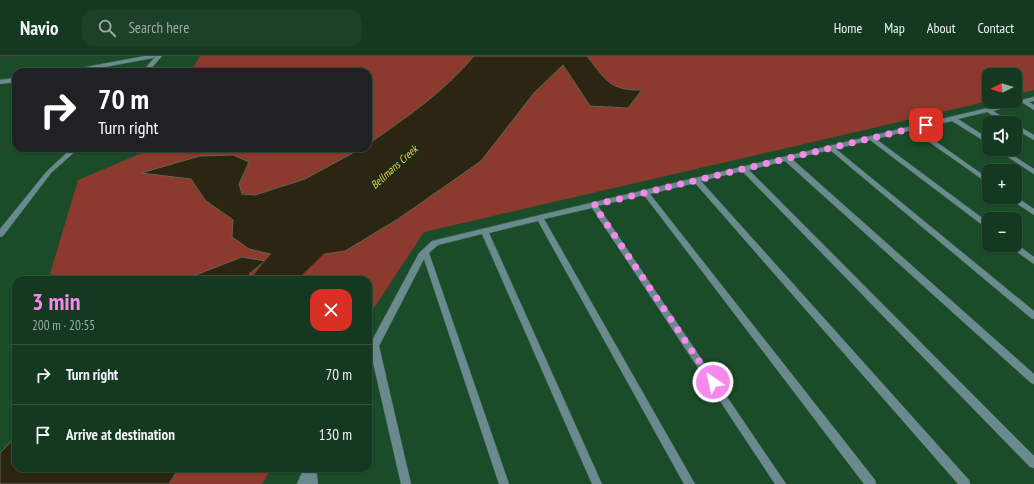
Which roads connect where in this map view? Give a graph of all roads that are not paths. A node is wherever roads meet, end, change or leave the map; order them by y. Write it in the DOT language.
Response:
graph roads {
  1 [pos="153,56"];
  2 [pos="159,56"];
  3 [pos="91,68"];
  4 [pos="148,68"];
  5 [pos="12,80"];
  6 [pos="0,82"];
  7 [pos="1034,99"];
  8 [pos="1023,102"];
  9 [pos="1034,108"];
  10 [pos="988,110"];
  11 [pos="998,116"];
  12 [pos="952,118"];
  13 [pos="913,128"];
  14 [pos="1022,130"];
  15 [pos="982,137"];
  16 [pos="871,138"];
  17 [pos="1034,138"];
  18 [pos="831,148"];
  19 [pos="72,152"];
  20 [pos="1010,156"];
  21 [pos="786,158"];
  22 [pos="744,169"];
  23 [pos="1034,172"];
  24 [pos="982,177"];
  25 [pos="696,180"];
  26 [pos="645,192"];
  27 [pos="1021,204"];
  28 [pos="594,205"];
  29 [pos="1034,213"];
  30 [pos="540,218"];
  31 [pos="982,222"];
  32 [pos="484,231"];
  33 [pos="0,234"];
  34 [pos="425,252"];
  35 [pos="1022,252"];
  36 [pos="1034,261"];
  37 [pos="1034,316"];
  38 [pos="374,345"];
  39 [pos="372,349"];
  40 [pos="1034,380"];
  41 [pos="1034,463"];
  42 [pos="308,472"];
  43 [pos="311,472"];
  44 [pos="302,484"];
  45 [pos="313,484"];
  46 [pos="406,484"];
  47 [pos="504,484"];
  48 [pos="597,484"];
  49 [pos="690,484"];
  50 [pos="782,484"];
  51 [pos="871,484"];
  52 [pos="965,484"];
  1 -- 3 [label="street"];
  2 -- 4 [label="street"];
  5 -- 6 [label="street"];
  7 -- 8 [label="street"];
  8 -- 9 [label="street"];
  8 -- 10 [label="street"];
  10 -- 11 [label="street"];
  10 -- 12 [label="street"];
  12 -- 13 [label="street"];
  12 -- 15 [label="street"];
  13 -- 16 [label="street"];
  13 -- 24 [label="street"];
  14 -- 17 [label="street"];
  16 -- 18 [label="street"];
  16 -- 31 [label="street"];
  18 -- 21 [label="street"];
  18 -- 37 [label="street"];
  19 -- 33 [label="street"];
  20 -- 23 [label="street"];
  21 -- 22 [label="street"];
  21 -- 40 [label="street"];
  22 -- 25 [label="street"];
  22 -- 41 [label="street"];
  25 -- 26 [label="street"];
  25 -- 52 [label="street"];
  26 -- 28 [label="street"];
  26 -- 51 [label="street"];
  27 -- 29 [label="street"];
  28 -- 30 [label="street"];
  28 -- 50 [label="street"];
  30 -- 32 [label="street"];
  30 -- 49 [label="street"];
  32 -- 34 [label="street"];
  32 -- 48 [label="street"];
  34 -- 38 [label="street"];
  34 -- 47 [label="street"];
  35 -- 36 [label="street"];
  38 -- 39 [label="street"];
  38 -- 46 [label="street"];
  42 -- 44 [label="street"];
  43 -- 45 [label="street"];
}
